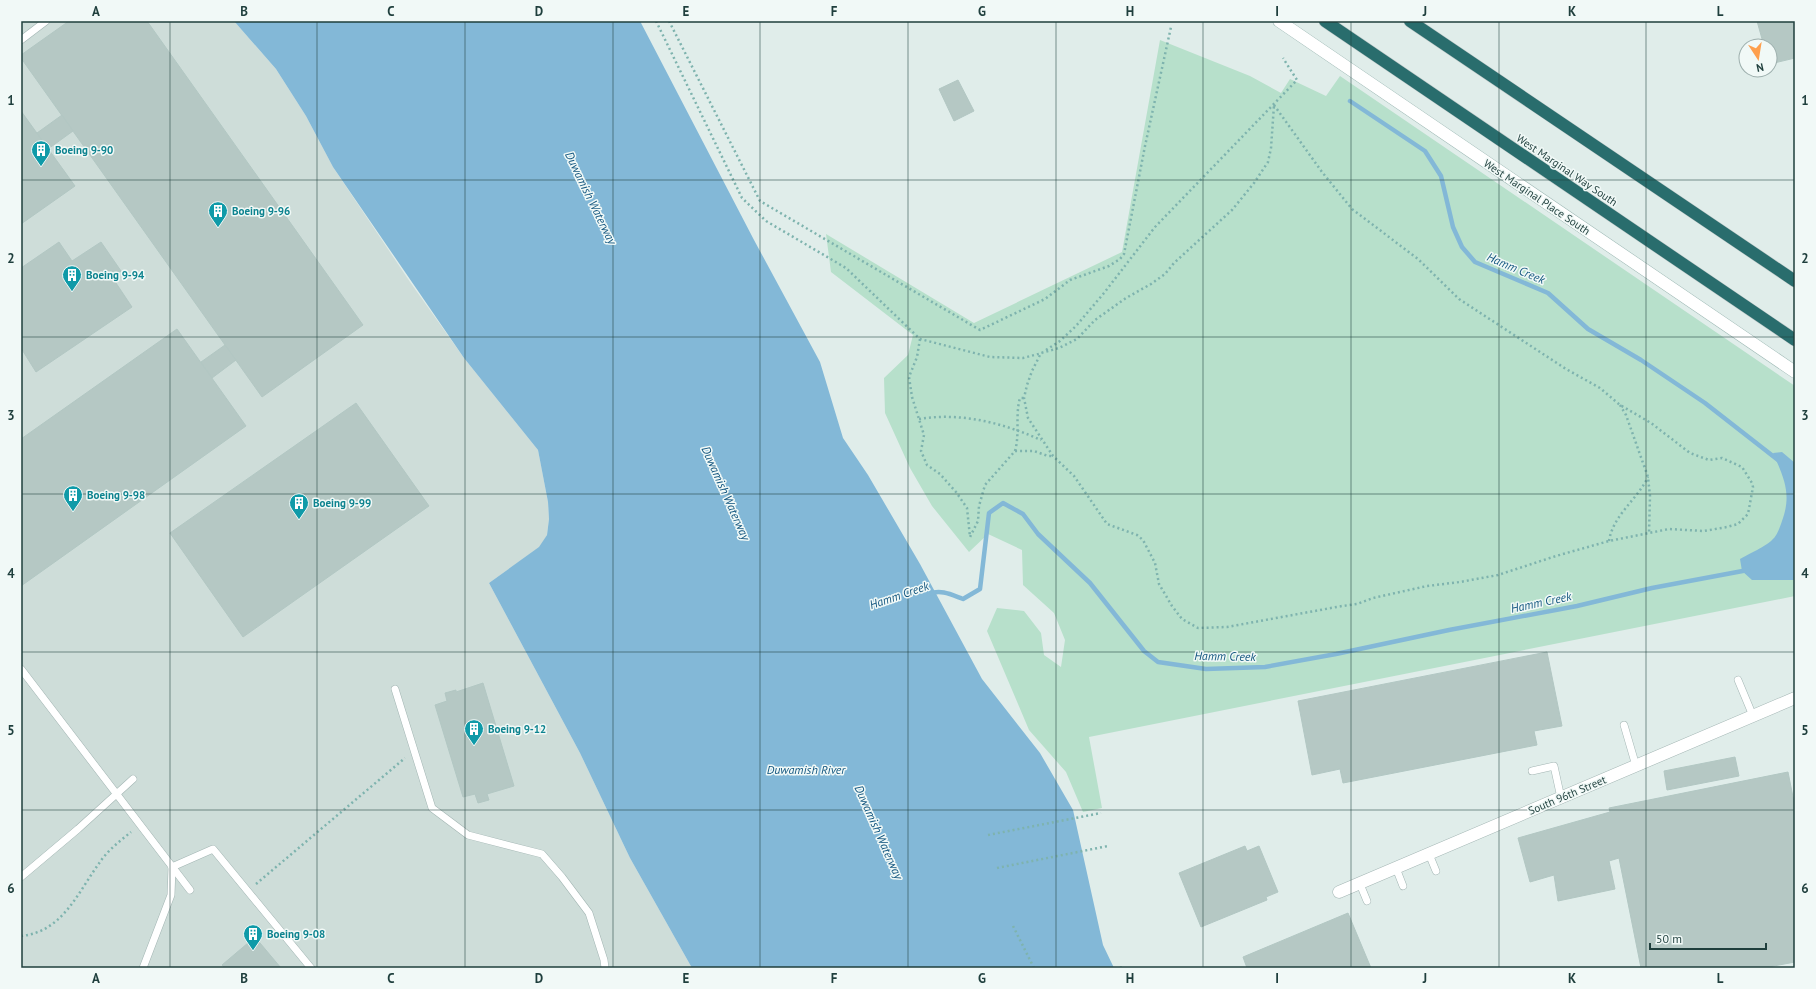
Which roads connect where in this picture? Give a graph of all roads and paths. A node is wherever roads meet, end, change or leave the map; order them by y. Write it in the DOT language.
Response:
graph roads {
  1 [pos="46,21"];
  2 [pos="656,21"];
  3 [pos="669,21"];
  4 [pos="1279,21"];
  5 [pos="1325,21"];
  6 [pos="1410,21"];
  7 [pos="1171,27"];
  8 [pos="21,40"];
  9 [pos="1283,58"];
  10 [pos="1274,105"];
  11 [pos="1795,281"];
  12 [pos="920,339"];
  13 [pos="1795,340"];
  14 [pos="1041,353"];
  15 [pos="1795,372"];
  16 [pos="1024,398"];
  17 [pos="1620,405"];
  18 [pos="919,419"];
  19 [pos="1017,429"];
  20 [pos="1041,440"];
  21 [pos="1015,451"];
  22 [pos="1053,456"];
  23 [pos="1648,477"];
  24 [pos="1649,533"];
  25 [pos="1609,541"];
  26 [pos="21,669"];
  27 [pos="1738,680"];
  28 [pos="395,689"];
  29 [pos="1795,698"];
  30 [pos="1753,716"];
  31 [pos="1624,725"];
  32 [pos="414,750"];
  33 [pos="1636,766"];
  34 [pos="1532,771"];
  35 [pos="133,779"];
  36 [pos="116,794"];
  37 [pos="1561,798"];
  38 [pos="1101,813"];
  39 [pos="131,832"];
  40 [pos="988,835"];
  41 [pos="1108,846"];
  42 [pos="1429,854"];
  43 [pos="172,867"];
  44 [pos="997,868"];
  45 [pos="1396,868"];
  46 [pos="1436,871"];
  47 [pos="21,877"];
  48 [pos="1360,884"];
  49 [pos="1404,886"];
  50 [pos="190,890"];
  51 [pos="247,891"];
  52 [pos="1339,892"];
  53 [pos="1368,901"];
  54 [pos="1013,926"];
  55 [pos="21,936"];
  56 [pos="1124,966"];
  57 [pos="143,968"];
  58 [pos="311,968"];
  59 [pos="605,968"];
  60 [pos="1034,968"];
  61 [pos="1120,968"];
  1 -- 8 [label="lane"];
  2 -- 12 [label="path"];
  3 -- 7 [label="path"];
  4 -- 15 [label="street, West Marginal Place South"];
  5 -- 13 [label="highway, West Marginal Way South"];
  6 -- 11 [label="highway"];
  9 -- 10 [label="path"];
  10 -- 14 [label="path"];
  10 -- 14 [label="path"];
  10 -- 17 [label="path"];
  12 -- 14 [label="path"];
  12 -- 18 [label="path"];
  14 -- 16 [label="path"];
  16 -- 19 [label="path"];
  16 -- 20 [label="path"];
  17 -- 23 [label="path"];
  17 -- 24 [label="path"];
  18 -- 19 [label="path"];
  18 -- 21 [label="path"];
  19 -- 20 [label="path"];
  19 -- 21 [label="path"];
  20 -- 22 [label="path"];
  21 -- 22 [label="path"];
  22 -- 25 [label="path"];
  23 -- 24 [label="path"];
  23 -- 25 [label="path"];
  24 -- 25 [label="path"];
  26 -- 36 [label="lane"];
  27 -- 30 [label="lane"];
  28 -- 32 [label="lane"];
  29 -- 30 [label="street, South 96th Street"];
  30 -- 33 [label="street, South 96th Street"];
  31 -- 33 [label="lane"];
  32 -- 51 [label="path"];
  32 -- 59 [label="lane"];
  33 -- 37 [label="street, South 96th Street"];
  34 -- 37 [label="lane"];
  35 -- 36 [label="lane"];
  36 -- 43 [label="lane"];
  36 -- 47 [label="lane"];
  37 -- 42 [label="street, South 96th Street"];
  38 -- 40 [label="path"];
  39 -- 55 [label="path"];
  41 -- 44 [label="path"];
  42 -- 45 [label="street, South 96th Street"];
  42 -- 46 [label="lane"];
  43 -- 50 [label="lane"];
  43 -- 51 [label="lane"];
  43 -- 57 [label="lane"];
  45 -- 48 [label="street, South 96th Street"];
  45 -- 49 [label="lane"];
  48 -- 52 [label="street, South 96th Street"];
  48 -- 53 [label="lane"];
  51 -- 58 [label="lane"];
  54 -- 60 [label="path"];
  56 -- 61 [label="path"];
}
